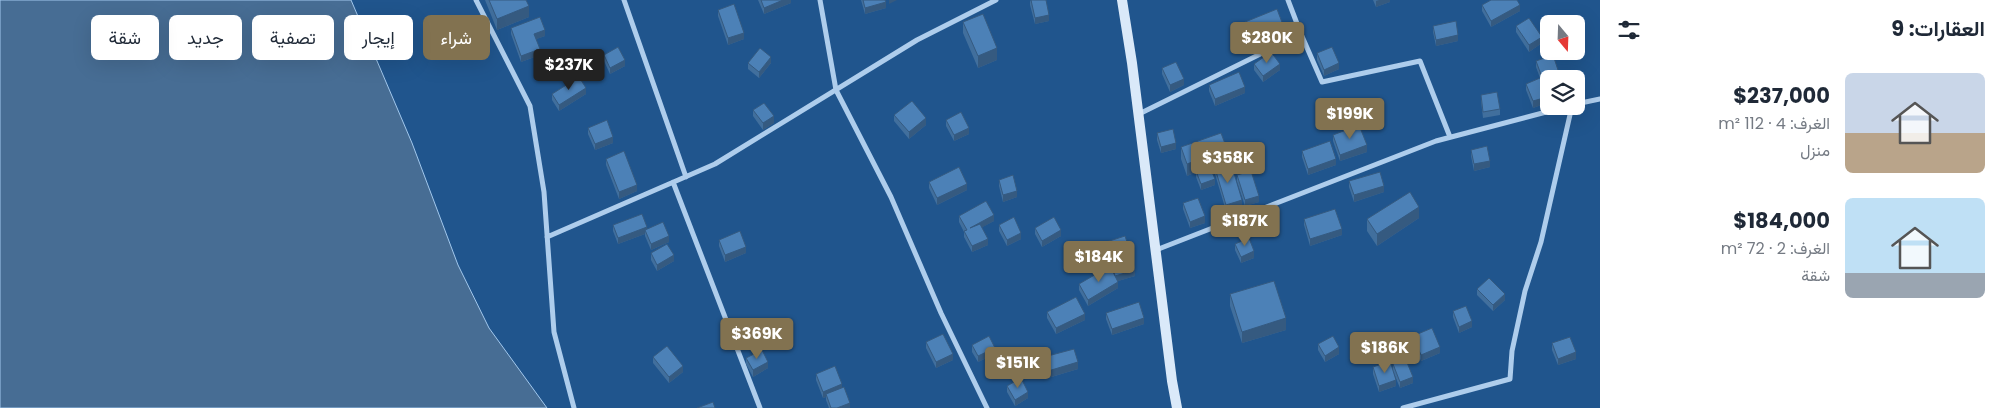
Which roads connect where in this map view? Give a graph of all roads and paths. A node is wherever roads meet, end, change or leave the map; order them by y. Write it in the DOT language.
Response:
graph roads {
  1 [pos="476,0"];
  2 [pos="624,0"];
  3 [pos="820,0"];
  4 [pos="996,0"];
  5 [pos="1122,0"];
  6 [pos="1288,0"];
  7 [pos="1301,34"];
  8 [pos="836,90"];
  9 [pos="1600,98"];
  10 [pos="1585,102"];
  11 [pos="1139,114"];
  12 [pos="1540,114"];
  13 [pos="1568,115"];
  14 [pos="1450,137"];
  15 [pos="686,177"];
  16 [pos="674,182"];
  17 [pos="547,237"];
  18 [pos="1156,250"];
  19 [pos="574,408"];
  20 [pos="760,408"];
  21 [pos="987,408"];
  22 [pos="1177,408"];
  23 [pos="1403,408"];
  1 -- 17 [label="street"];
  2 -- 15 [label="street"];
  3 -- 8 [label="street"];
  4 -- 8 [label="street"];
  5 -- 11 [label="street"];
  6 -- 7 [label="street"];
  7 -- 11 [label="street"];
  7 -- 14 [label="street"];
  8 -- 15 [label="street"];
  8 -- 21 [label="street"];
  9 -- 10 [label="street"];
  11 -- 18 [label="street"];
  12 -- 14 [label="street"];
  13 -- 23 [label="street"];
  14 -- 18 [label="street"];
  15 -- 16 [label="street"];
  16 -- 17 [label="street"];
  16 -- 20 [label="street"];
  17 -- 19 [label="street"];
  18 -- 22 [label="street"];
}
